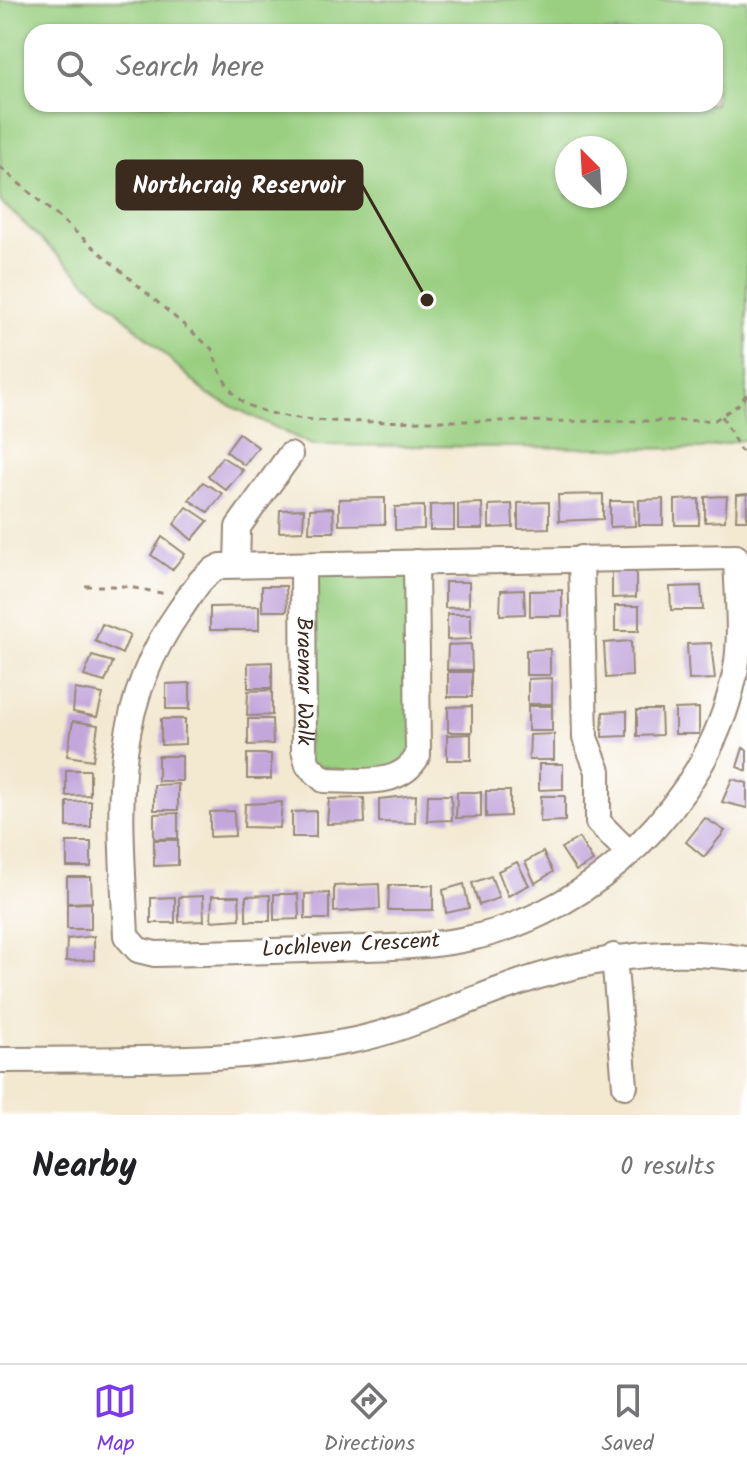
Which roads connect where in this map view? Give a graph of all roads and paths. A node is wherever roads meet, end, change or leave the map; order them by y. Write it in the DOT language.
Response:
graph roads {
  1 [pos="0,167"];
  2 [pos="747,394"];
  3 [pos="722,416"];
  4 [pos="747,454"];
  5 [pos="290,455"];
  6 [pos="742,556"];
  7 [pos="581,558"];
  8 [pos="416,562"];
  9 [pos="237,565"];
  10 [pos="303,565"];
  11 [pos="85,586"];
  12 [pos="175,595"];
  13 [pos="743,656"];
  14 [pos="628,852"];
  15 [pos="614,956"];
  16 [pos="747,959"];
  17 [pos="0,1060"];
  18 [pos="625,1086"];
  1 -- 3 [label="path"];
  2 -- 3 [label="path"];
  3 -- 4 [label="path"];
  5 -- 9 [label="street"];
  6 -- 7 [label="street, Lochleven Crescent"];
  6 -- 13 [label="street, Lochleven Crescent"];
  7 -- 8 [label="street, Lochleven Crescent"];
  7 -- 14 [label="street"];
  8 -- 10 [label="street, Lochleven Crescent"];
  8 -- 10 [label="street, Braemar Walk"];
  9 -- 10 [label="street, Lochleven Crescent"];
  9 -- 14 [label="street, Lochleven Crescent"];
  11 -- 12 [label="path"];
  13 -- 14 [label="street, Lochleven Crescent"];
  15 -- 16 [label="street"];
  15 -- 17 [label="street"];
  15 -- 18 [label="street"];
}
